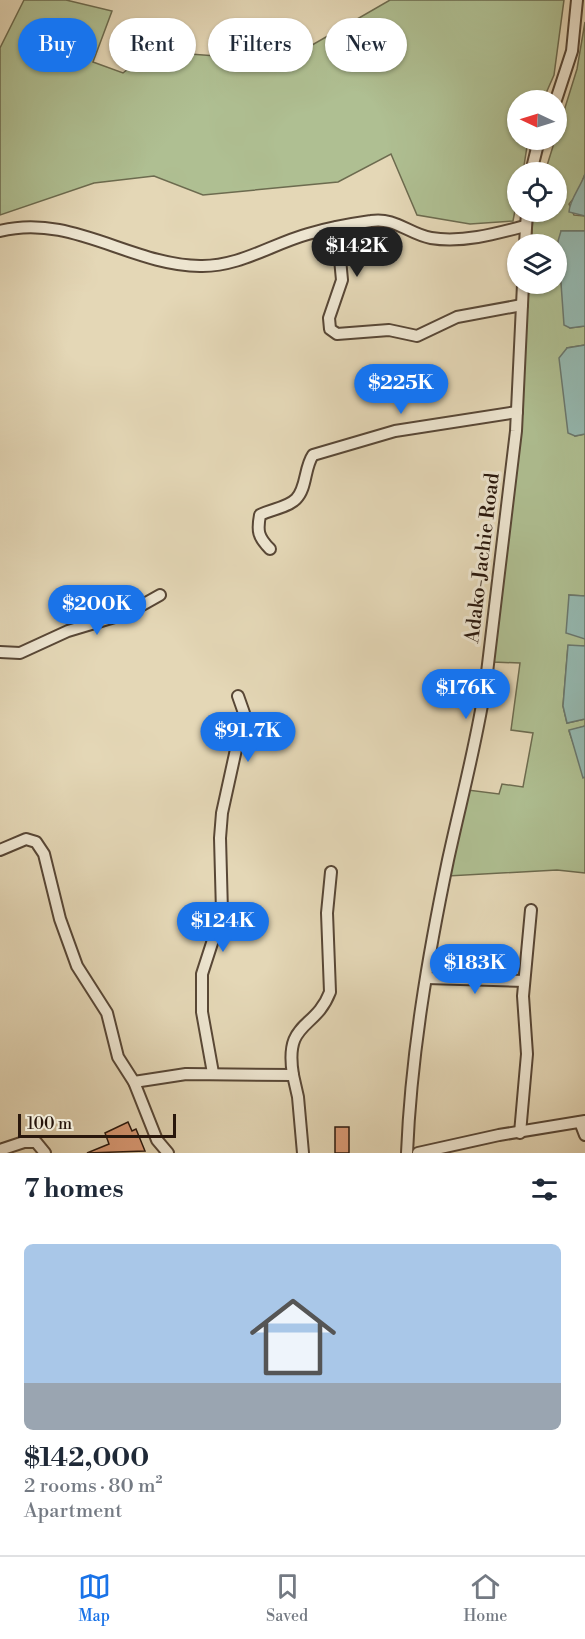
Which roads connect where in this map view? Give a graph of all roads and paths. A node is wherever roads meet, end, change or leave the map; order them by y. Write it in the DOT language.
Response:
graph roads {
  1 [pos="577,0"];
  2 [pos="559,90"];
  3 [pos="526,222"];
  4 [pos="525,226"];
  5 [pos="337,227"];
  6 [pos="0,231"];
  7 [pos="525,234"];
  8 [pos="523,294"];
  9 [pos="522,305"];
  10 [pos="517,412"];
  11 [pos="270,549"];
  12 [pos="160,596"];
  13 [pos="0,652"];
  14 [pos="238,696"];
  15 [pos="0,850"];
  16 [pos="331,872"];
  17 [pos="531,910"];
  18 [pos="427,978"];
  19 [pos="524,981"];
  20 [pos="213,1073"];
  21 [pos="293,1075"];
  22 [pos="134,1082"];
  23 [pos="582,1122"];
  24 [pos="520,1132"];
  25 [pos="585,1135"];
  26 [pos="0,1150"];
  27 [pos="45,1153"];
  28 [pos="168,1153"];
  29 [pos="303,1153"];
  30 [pos="407,1153"];
  31 [pos="418,1153"];
  1 -- 2 [label="street"];
  3 -- 4 [label="street"];
  4 -- 5 [label="street"];
  4 -- 7 [label="street"];
  5 -- 6 [label="street"];
  5 -- 9 [label="street"];
  8 -- 9 [label="street, Adako-Jachie Road"];
  9 -- 10 [label="street, Adako-Jachie Road"];
  10 -- 11 [label="street"];
  10 -- 18 [label="street, Adako-Jachie Road"];
  12 -- 13 [label="street"];
  14 -- 20 [label="street"];
  15 -- 22 [label="street"];
  16 -- 21 [label="street"];
  17 -- 19 [label="street"];
  18 -- 19 [label="street"];
  18 -- 30 [label="street, Adako-Jachie Road"];
  19 -- 24 [label="street"];
  20 -- 21 [label="street"];
  20 -- 22 [label="street"];
  21 -- 29 [label="street"];
  22 -- 28 [label="street"];
  23 -- 24 [label="street"];
  23 -- 25 [label="street"];
  24 -- 31 [label="street"];
  26 -- 27 [label="street"];
}
